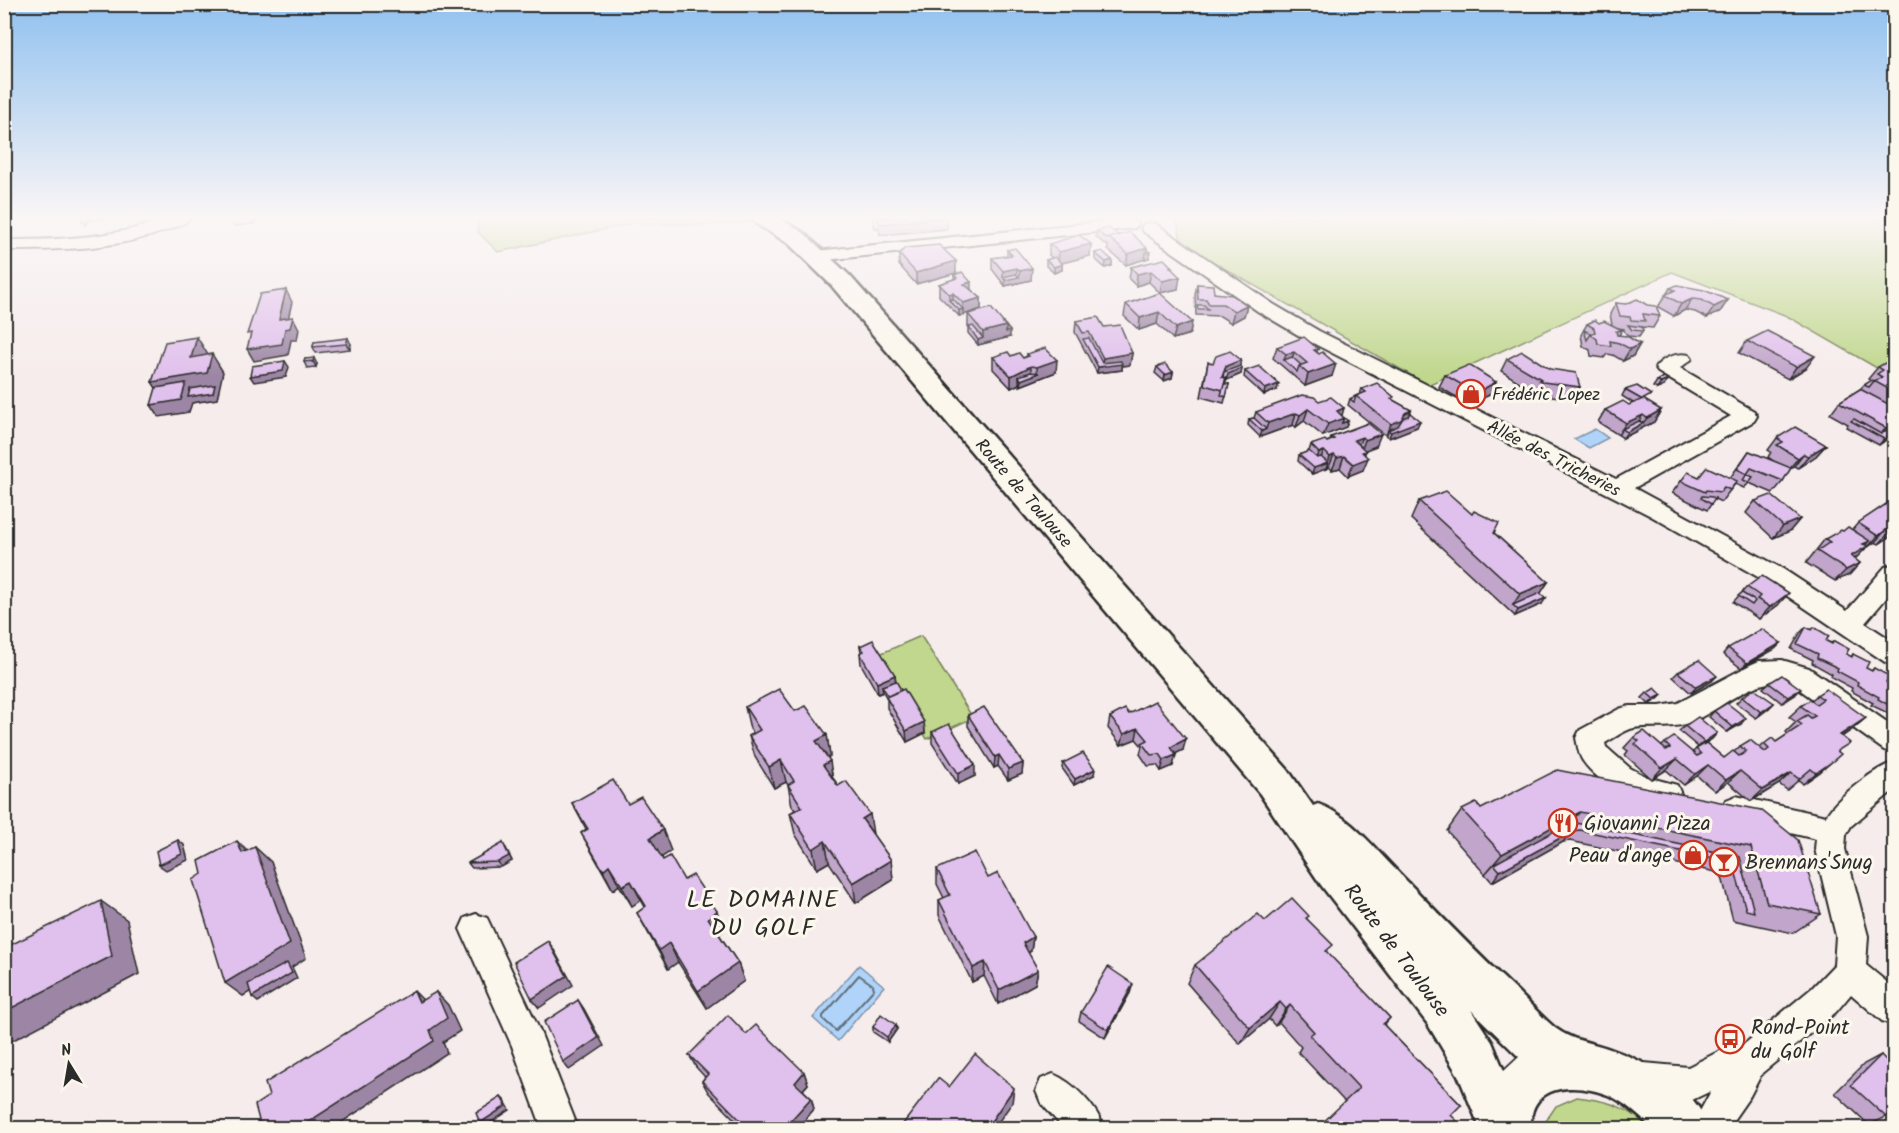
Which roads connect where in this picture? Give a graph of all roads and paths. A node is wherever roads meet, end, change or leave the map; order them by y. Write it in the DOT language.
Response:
graph roads {
  1 [pos="829,271"];
  2 [pos="1212,271"];
  3 [pos="1682,358"];
  4 [pos="1619,490"];
  5 [pos="1894,573"];
  6 [pos="1850,625"];
  7 [pos="1894,655"];
  8 [pos="1894,742"];
  9 [pos="1894,774"];
  10 [pos="1274,782"];
  11 [pos="1832,832"];
  12 [pos="477,929"];
  13 [pos="1850,972"];
  14 [pos="1894,1009"];
  15 [pos="1750,1061"];
  16 [pos="1594,1069"];
  17 [pos="1053,1091"];
  18 [pos="560,1128"];
  19 [pos="1086,1128"];
  20 [pos="1505,1128"];
  21 [pos="1685,1128"];
  22 [pos="1716,1128"];
  1 -- 10 [label="main road, Route de Toulouse"];
  2 -- 4 [label="street, Allée des Tricheries"];
  3 -- 4 [label="street"];
  4 -- 6 [label="street, Allée des Tricheries"];
  5 -- 6 [label="street"];
  6 -- 7 [label="street, Allée des Tricheries"];
  8 -- 11 [label="street"];
  9 -- 11 [label="street"];
  10 -- 16 [label="main road, Route de Toulouse"];
  10 -- 20 [label="main road, Route de Toulouse"];
  11 -- 13 [label="street"];
  12 -- 18 [label="street"];
  13 -- 14 [label="street"];
  13 -- 15 [label="street"];
  15 -- 16 [label="street"];
  15 -- 22 [label="street"];
  16 -- 20 [label="main road"];
  16 -- 21 [label="main road, Route de Toulouse"];
  17 -- 19 [label="street"];
}
